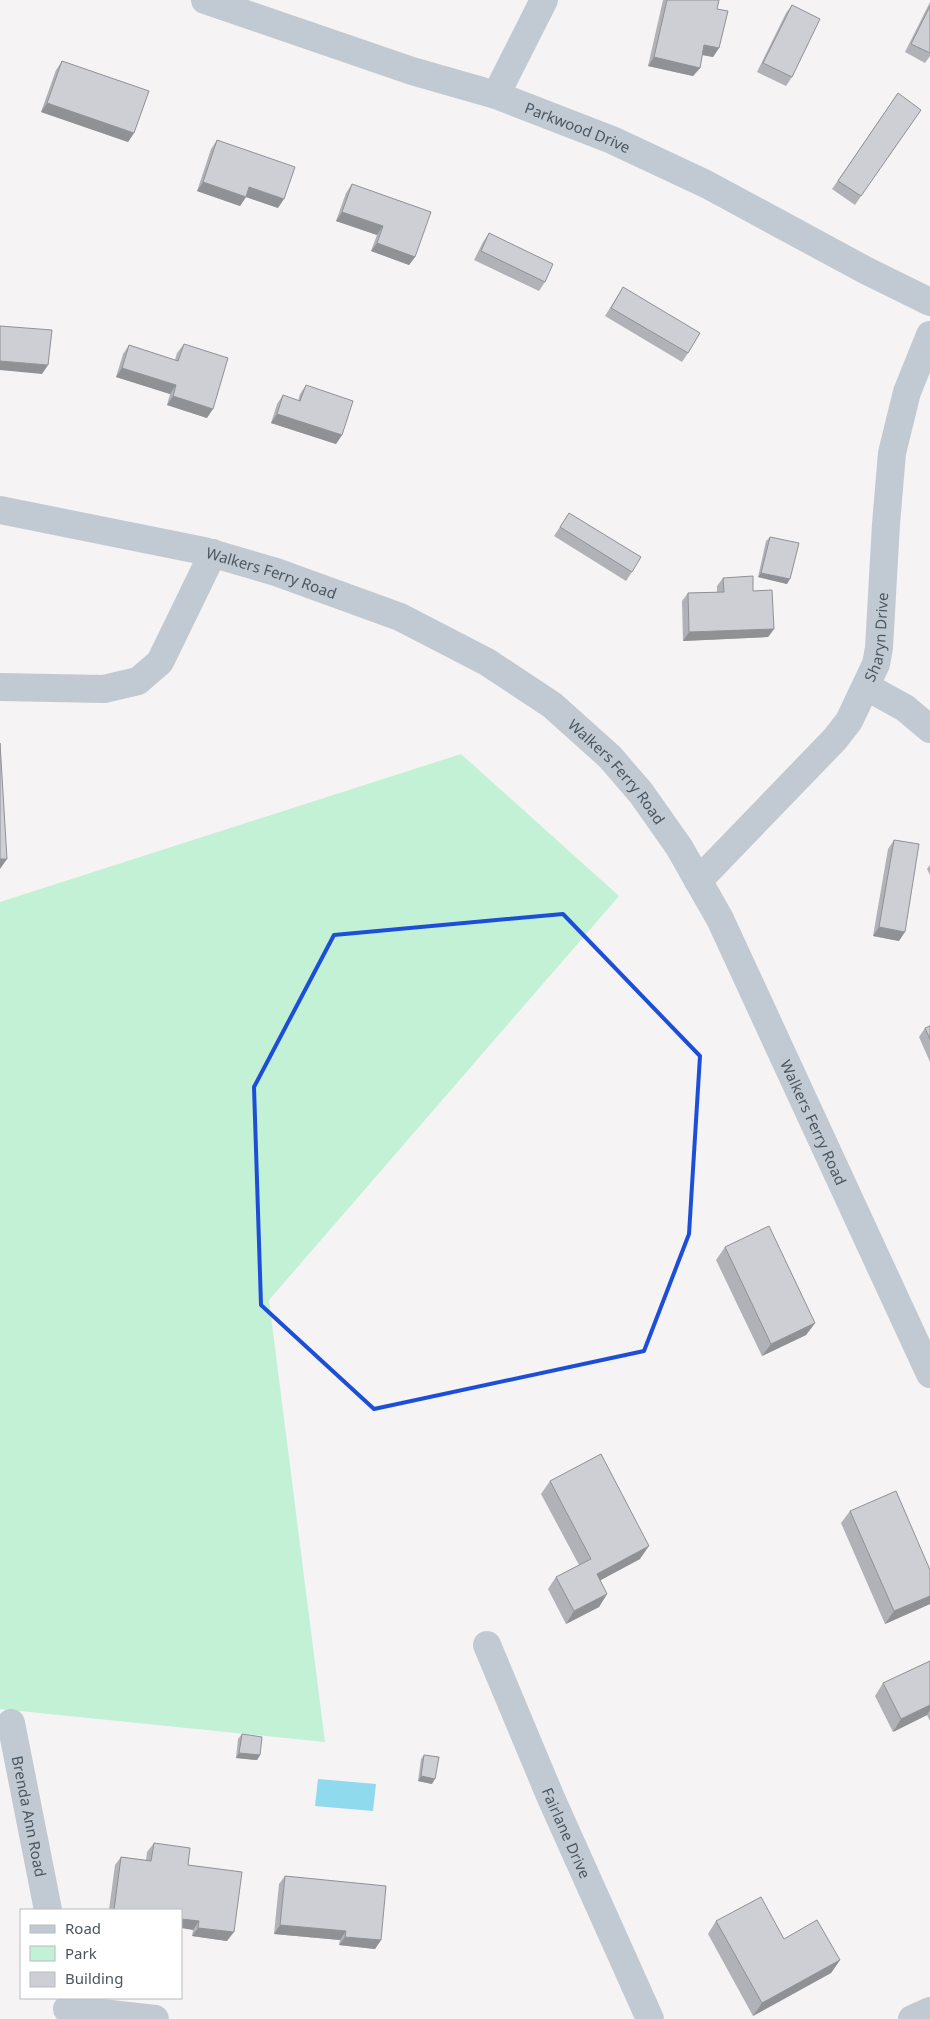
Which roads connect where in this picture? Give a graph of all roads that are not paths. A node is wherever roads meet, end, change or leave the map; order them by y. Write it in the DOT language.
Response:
graph roads {
  1 [pos="205,0"];
  2 [pos="544,0"];
  3 [pos="496,95"];
  4 [pos="930,302"];
  5 [pos="930,335"];
  6 [pos="0,510"];
  7 [pos="213,553"];
  8 [pos="0,687"];
  9 [pos="867,687"];
  10 [pos="930,729"];
  11 [pos="698,881"];
  12 [pos="930,1374"];
  13 [pos="488,1645"];
  14 [pos="11,1723"];
  15 [pos="48,1909"];
  16 [pos="67,2008"];
  17 [pos="930,2011"];
  18 [pos="155,2019"];
  19 [pos="650,2019"];
  20 [pos="912,2019"];
  1 -- 3 [label="street, Parkwood Drive"];
  2 -- 3 [label="street"];
  3 -- 4 [label="street, Parkwood Drive"];
  5 -- 9 [label="street, Sharyn Drive"];
  6 -- 7 [label="street, Walkers Ferry Road"];
  7 -- 8 [label="street"];
  7 -- 11 [label="street, Walkers Ferry Road"];
  9 -- 10 [label="street"];
  9 -- 11 [label="street, Sharyn Drive"];
  11 -- 12 [label="street, Walkers Ferry Road"];
  13 -- 19 [label="street, Fairlane Drive"];
  14 -- 15 [label="street, Brenda Ann Road"];
  16 -- 18 [label="street"];
  17 -- 20 [label="street"];
}
